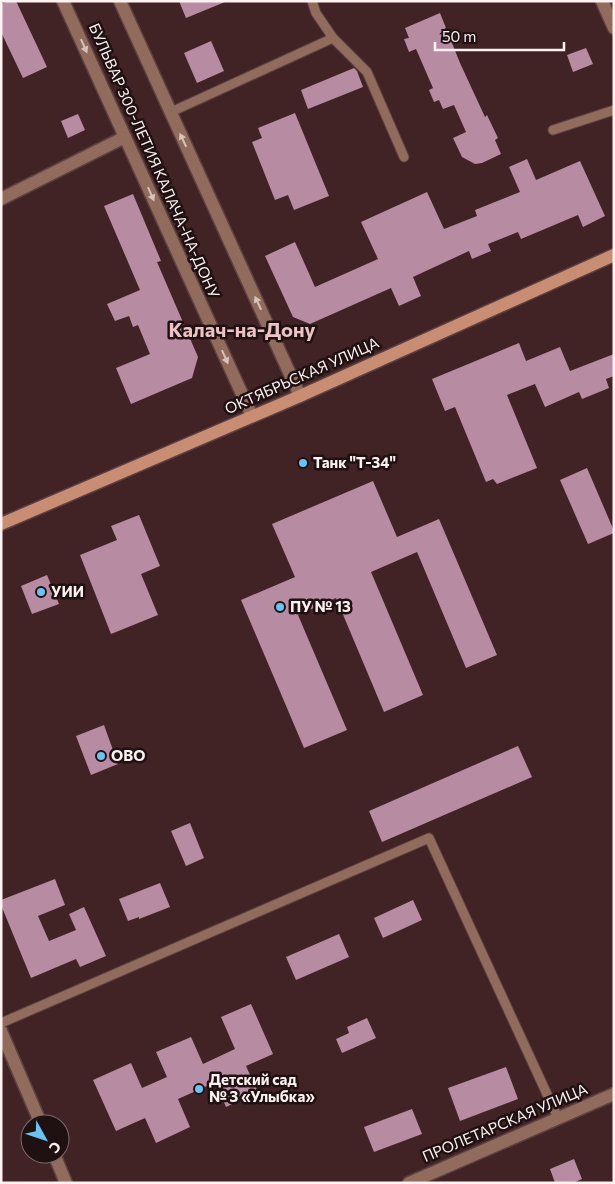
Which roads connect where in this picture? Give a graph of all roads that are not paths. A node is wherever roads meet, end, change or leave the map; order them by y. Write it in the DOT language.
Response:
graph roads {
  1 [pos="63,1"];
  2 [pos="120,1"];
  3 [pos="312,1"];
  4 [pos="602,1"];
  5 [pos="614,28"];
  6 [pos="333,38"];
  7 [pos="614,110"];
  8 [pos="170,112"];
  9 [pos="553,130"];
  10 [pos="125,137"];
  11 [pos="404,157"];
  12 [pos="1,198"];
  13 [pos="614,255"];
  14 [pos="300,396"];
  15 [pos="252,416"];
  16 [pos="1,524"];
  17 [pos="1,1024"];
  18 [pos="1,1031"];
  19 [pos="614,1094"];
  20 [pos="37,1114"];
  21 [pos="558,1118"];
  22 [pos="58,1164"];
  23 [pos="66,1183"];
  24 [pos="409,1183"];
  1 -- 10 [label="street, БУЛЬВАР 300-ЛЕТИЯ КАЛАЧА-НА-ДОНУ, one-way"];
  2 -- 8 [label="street"];
  3 -- 6 [label="lane"];
  4 -- 5 [label="street"];
  6 -- 8 [label="lane"];
  6 -- 11 [label="lane"];
  7 -- 9 [label="lane"];
  14 -- 8 [label="street, one-way"];
  10 -- 12 [label="street"];
  10 -- 15 [label="street, БУЛЬВАР 300-ЛЕТИЯ КАЛАЧА-НА-ДОНУ, one-way"];
  13 -- 14 [label="main road, ОКТЯБРЬСКАЯ УЛИЦА"];
  14 -- 15 [label="main road, ОКТЯБРЬСКАЯ УЛИЦА"];
  15 -- 16 [label="main road, ОКТЯБРЬСКАЯ УЛИЦА"];
  17 -- 21 [label="lane"];
  18 -- 20 [label="street"];
  19 -- 21 [label="street, ПРОЛЕТАРСКАЯ УЛИЦА"];
  21 -- 24 [label="street, ПРОЛЕТАРСКАЯ УЛИЦА"];
  22 -- 23 [label="street"];
}
